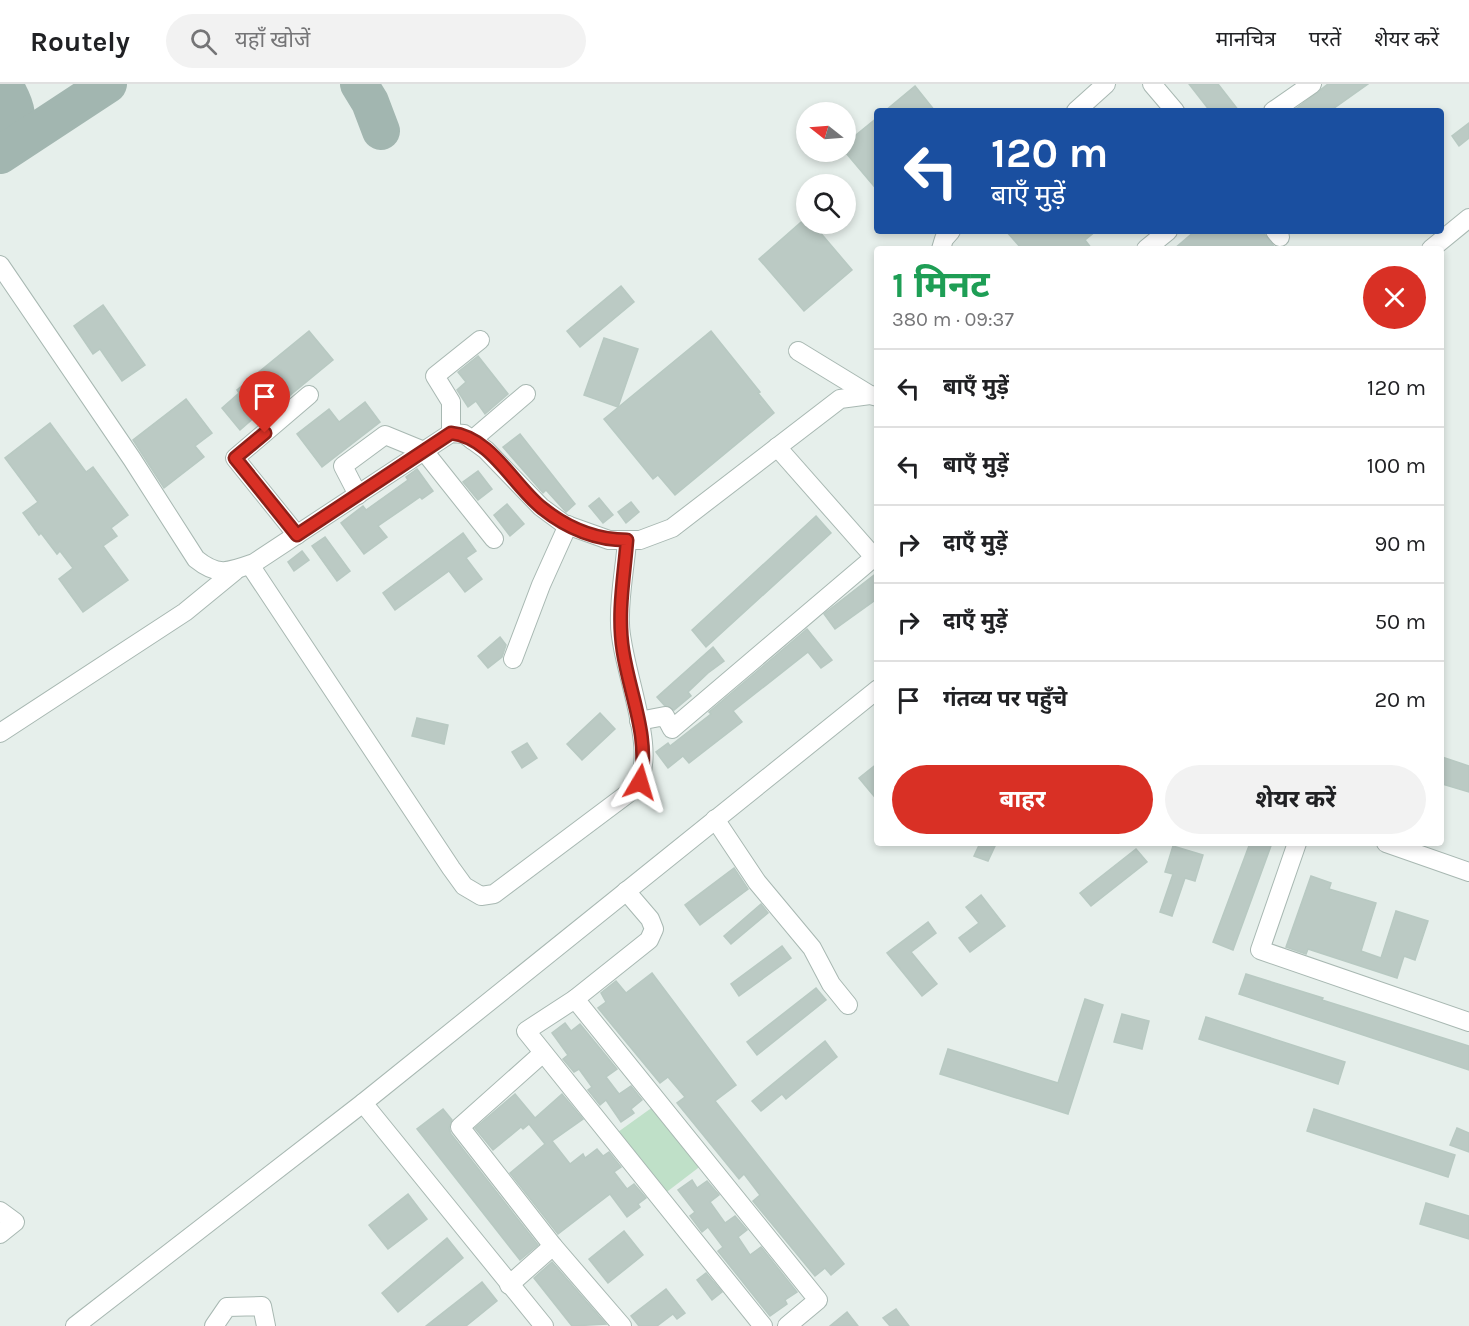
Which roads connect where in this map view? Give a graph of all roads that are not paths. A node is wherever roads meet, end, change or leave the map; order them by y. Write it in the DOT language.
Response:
graph roads {
  1 [pos="1106,84"];
  2 [pos="1152,84"];
  3 [pos="1312,84"];
  4 [pos="1079,108"];
  5 [pos="1172,108"];
  6 [pos="1277,108"];
  7 [pos="1468,220"];
  8 [pos="1164,234"];
  9 [pos="1150,246"];
  10 [pos="1435,246"];
  11 [pos="0,265"];
  12 [pos="480,340"];
  13 [pos="798,351"];
  14 [pos="526,394"];
  15 [pos="309,395"];
  16 [pos="874,396"];
  17 [pos="451,433"];
  18 [pos="472,440"];
  19 [pos="777,447"];
  20 [pos="424,452"];
  21 [pos="358,495"];
  22 [pos="568,525"];
  23 [pos="297,535"];
  24 [pos="494,539"];
  25 [pos="627,540"];
  26 [pos="874,554"];
  27 [pos="874,558"];
  28 [pos="242,568"];
  29 [pos="513,659"];
  30 [pos="874,692"];
  31 [pos="639,721"];
  32 [pos="0,733"];
  33 [pos="715,819"];
  34 [pos="1296,846"];
  35 [pos="1395,846"];
  36 [pos="1469,872"];
  37 [pos="626,891"];
  38 [pos="575,999"];
  39 [pos="848,1005"];
  40 [pos="1469,1022"];
  41 [pos="543,1053"];
  42 [pos="363,1103"];
  43 [pos="0,1211"];
  44 [pos="0,1234"];
  45 [pos="554,1246"];
  46 [pos="509,1285"];
  47 [pos="75,1326"];
  48 [pos="214,1326"];
  49 [pos="266,1326"];
  50 [pos="544,1326"];
  51 [pos="622,1326"];
  52 [pos="764,1326"];
  53 [pos="787,1326"];
  1 -- 4 [label="street"];
  2 -- 5 [label="street"];
  3 -- 6 [label="street"];
  7 -- 10 [label="street"];
  8 -- 9 [label="street"];
  11 -- 28 [label="street"];
  12 -- 17 [label="street"];
  13 -- 16 [label="street"];
  14 -- 18 [label="street"];
  15 -- 23 [label="street"];
  16 -- 19 [label="street"];
  17 -- 18 [label="street"];
  17 -- 20 [label="street"];
  18 -- 22 [label="street"];
  19 -- 25 [label="street"];
  19 -- 26 [label="street"];
  20 -- 21 [label="street"];
  20 -- 21 [label="street"];
  20 -- 24 [label="street"];
  21 -- 23 [label="street"];
  22 -- 25 [label="street"];
  22 -- 29 [label="street"];
  23 -- 28 [label="street"];
  25 -- 31 [label="street"];
  27 -- 31 [label="street"];
  28 -- 31 [label="street"];
  28 -- 32 [label="street"];
  30 -- 33 [label="street"];
  33 -- 37 [label="street"];
  33 -- 39 [label="street"];
  34 -- 40 [label="street"];
  35 -- 36 [label="street"];
  37 -- 38 [label="street"];
  37 -- 42 [label="street"];
  38 -- 41 [label="street"];
  38 -- 53 [label="street"];
  41 -- 45 [label="street"];
  41 -- 52 [label="street"];
  42 -- 46 [label="street"];
  42 -- 47 [label="street"];
  43 -- 44 [label="street"];
  45 -- 46 [label="street"];
  45 -- 51 [label="street"];
  46 -- 50 [label="street"];
  48 -- 49 [label="street"];
}
